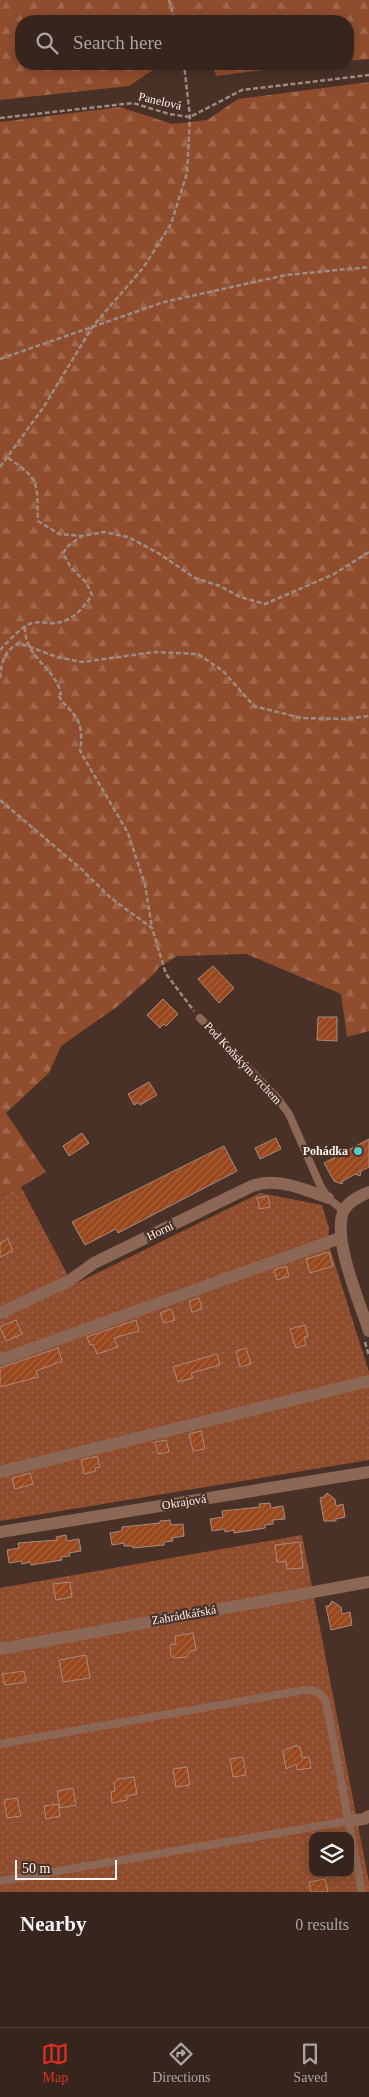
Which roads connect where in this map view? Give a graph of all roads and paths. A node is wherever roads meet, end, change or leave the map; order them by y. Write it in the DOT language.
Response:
graph roads {
  1 [pos="169,0"];
  2 [pos="173,15"];
  3 [pos="185,70"];
  4 [pos="369,75"];
  5 [pos="190,116"];
  6 [pos="0,118"];
  7 [pos="369,266"];
  8 [pos="93,326"];
  9 [pos="0,359"];
  10 [pos="8,458"];
  11 [pos="0,467"];
  12 [pos="82,536"];
  13 [pos="369,552"];
  14 [pos="25,627"];
  15 [pos="28,646"];
  16 [pos="0,650"];
  17 [pos="0,678"];
  18 [pos="369,716"];
  19 [pos="0,800"];
  20 [pos="152,928"];
  21 [pos="200,1018"];
  22 [pos="369,1192"];
  23 [pos="328,1198"];
  24 [pos="344,1210"];
  25 [pos="340,1238"];
  26 [pos="0,1313"];
  27 [pos="369,1331"];
  28 [pos="0,1360"];
  29 [pos="369,1381"];
  30 [pos="0,1472"];
  31 [pos="369,1472"];
  32 [pos="0,1532"];
  33 [pos="369,1582"];
  34 [pos="0,1649"];
  35 [pos="0,1744"];
  36 [pos="369,1816"];
  37 [pos="348,1821"];
  38 [pos="0,1881"];
  39 [pos="362,1892"];
  1 -- 2 [label="path"];
  3 -- 5 [label="path"];
  4 -- 5 [label="path, Panelová"];
  5 -- 6 [label="path, Panelová"];
  5 -- 8 [label="path"];
  7 -- 8 [label="path"];
  8 -- 9 [label="path"];
  8 -- 10 [label="path"];
  10 -- 11 [label="path"];
  10 -- 12 [label="path"];
  12 -- 13 [label="path"];
  12 -- 14 [label="path"];
  14 -- 15 [label="path"];
  14 -- 16 [label="path"];
  15 -- 17 [label="path"];
  15 -- 18 [label="path"];
  15 -- 20 [label="path"];
  19 -- 20 [label="path"];
  20 -- 21 [label="path"];
  21 -- 23 [label="lane, Pod Koňským vrchem"];
  22 -- 24 [label="street"];
  23 -- 24 [label="lane, Pod Koňským vrchem"];
  23 -- 26 [label="street, Horní"];
  24 -- 25 [label="street"];
  25 -- 27 [label="street"];
  25 -- 28 [label="street"];
  29 -- 30 [label="street"];
  31 -- 32 [label="street, Okrajová"];
  33 -- 34 [label="street, Zahrádkářská"];
  35 -- 37 [label="lane"];
  36 -- 37 [label="street"];
  37 -- 38 [label="lane"];
  37 -- 39 [label="lane"];
}
